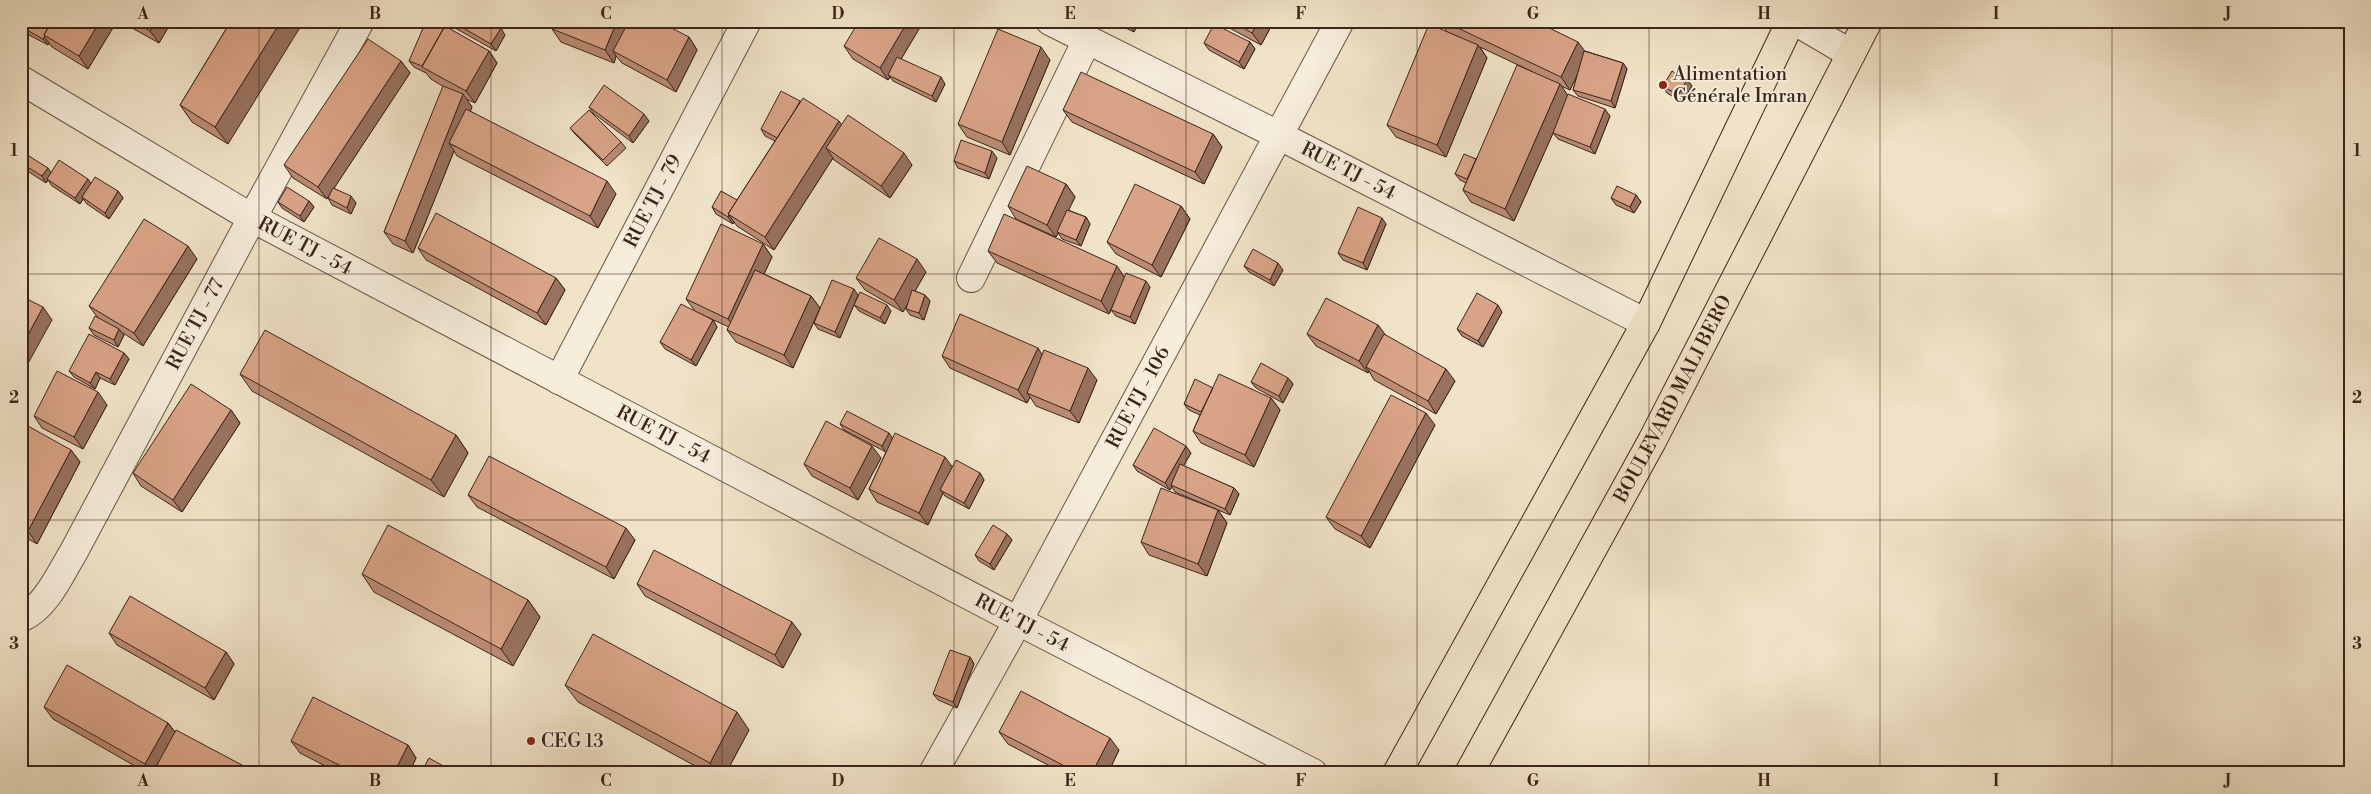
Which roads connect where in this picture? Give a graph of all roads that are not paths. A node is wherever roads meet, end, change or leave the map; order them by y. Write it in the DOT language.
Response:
graph roads {
  1 [pos="360,21"];
  2 [pos="747,21"];
  3 [pos="1050,21"];
  4 [pos="1340,21"];
  5 [pos="1791,21"];
  6 [pos="1795,21"];
  7 [pos="1868,21"];
  8 [pos="1087,40"];
  9 [pos="1851,54"];
  10 [pos="21,80"];
  11 [pos="1278,135"];
  12 [pos="252,218"];
  13 [pos="971,278"];
  14 [pos="1646,323"];
  15 [pos="559,380"];
  16 [pos="21,618"];
  17 [pos="1018,621"];
  18 [pos="933,773"];
  19 [pos="1313,773"];
  20 [pos="1397,773"];
  21 [pos="1469,773"];
  1 -- 12 [label="street, RUE TJ - 77"];
  2 -- 15 [label="street, RUE TJ - 79"];
  3 -- 8 [label="street, RUE TJ - 54"];
  4 -- 11 [label="street, RUE TJ - 106"];
  5 -- 14 [label="main road"];
  6 -- 9 [label="street"];
  7 -- 9 [label="main road, BOULEVARD MALI BERO"];
  8 -- 11 [label="street, RUE TJ - 54"];
  8 -- 13 [label="street"];
  9 -- 21 [label="main road, BOULEVARD MALI BERO"];
  10 -- 12 [label="street, RUE TJ - 54"];
  11 -- 14 [label="street, RUE TJ - 54"];
  11 -- 17 [label="street, RUE TJ - 106"];
  12 -- 15 [label="street, RUE TJ - 54"];
  12 -- 16 [label="street, RUE TJ - 77"];
  14 -- 20 [label="main road"];
  15 -- 17 [label="street, RUE TJ - 54"];
  17 -- 18 [label="street, RUE TJ - 106"];
  17 -- 19 [label="street, RUE TJ - 54"];
}
